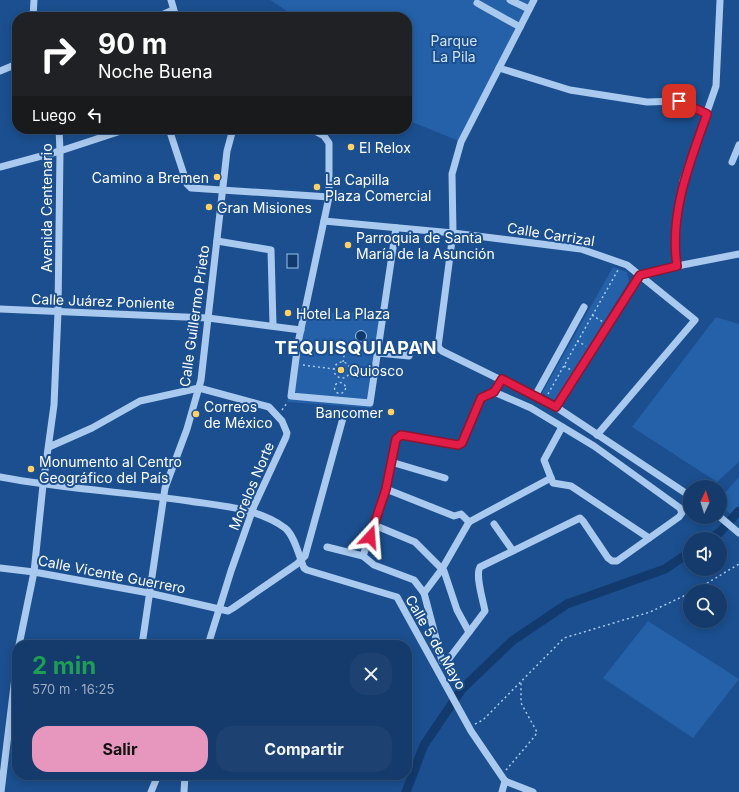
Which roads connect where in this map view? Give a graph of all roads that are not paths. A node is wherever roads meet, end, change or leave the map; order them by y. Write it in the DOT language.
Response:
graph roads {
  1 [pos="34,0"];
  2 [pos="171,0"];
  3 [pos="510,0"];
  4 [pos="534,0"];
  5 [pos="720,0"];
  6 [pos="477,3"];
  7 [pos="529,9"];
  8 [pos="33,12"];
  9 [pos="174,12"];
  10 [pos="520,27"];
  11 [pos="12,66"];
  12 [pos="499,68"];
  13 [pos="0,71"];
  14 [pos="707,114"];
  15 [pos="58,134"];
  16 [pos="112,134"];
  17 [pos="171,134"];
  18 [pos="232,134"];
  19 [pos="320,134"];
  20 [pos="739,145"];
  21 [pos="60,151"];
  22 [pos="732,162"];
  23 [pos="0,167"];
  24 [pos="223,190"];
  25 [pos="329,197"];
  26 [pos="324,221"];
  27 [pos="396,228"];
  28 [pos="453,233"];
  29 [pos="218,241"];
  30 [pos="739,254"];
  31 [pos="677,266"];
  32 [pos="640,275"];
  33 [pos="584,307"];
  34 [pos="0,309"];
  35 [pos="58,312"];
  36 [pos="208,318"];
  37 [pos="273,325"];
  38 [pos="301,330"];
  39 [pos="438,347"];
  40 [pos="378,353"];
  41 [pos="502,379"];
  42 [pos="199,388"];
  43 [pos="494,392"];
  44 [pos="535,396"];
  45 [pos="556,407"];
  46 [pos="343,418"];
  47 [pos="562,427"];
  48 [pos="598,435"];
  49 [pos="49,447"];
  50 [pos="391,462"];
  51 [pos="0,477"];
  52 [pos="445,478"];
  53 [pos="552,481"];
  54 [pos="43,485"];
  55 [pos="386,489"];
  56 [pos="683,491"];
  57 [pos="164,498"];
  58 [pos="252,513"];
  59 [pos="469,522"];
  60 [pos="727,523"];
  61 [pos="494,524"];
  62 [pos="374,526"];
  63 [pos="739,532"];
  64 [pos="649,538"];
  65 [pos="327,547"];
  66 [pos="513,551"];
  67 [pos="363,556"];
  68 [pos="301,560"];
  69 [pos="0,568"];
  70 [pos="442,569"];
  71 [pos="34,572"];
  72 [pos="149,593"];
  73 [pos="424,593"];
  74 [pos="219,609"];
  75 [pos="469,632"];
  76 [pos="20,640"];
  77 [pos="143,640"];
  78 [pos="210,640"];
  79 [pos="12,715"];
  80 [pos="503,778"];
  81 [pos="156,780"];
  82 [pos="185,780"];
  83 [pos="1,792"];
  84 [pos="151,792"];
  85 [pos="184,792"];
  86 [pos="502,792"];
  87 [pos="533,792"];
  1 -- 8 [label="street"];
  2 -- 9 [label="street"];
  3 -- 7 [label="street"];
  4 -- 7 [label="street"];
  5 -- 14 [label="street"];
  6 -- 10 [label="street"];
  7 -- 10 [label="street"];
  10 -- 12 [label="street"];
  11 -- 13 [label="street"];
  12 -- 14 [label="street"];
  12 -- 28 [label="street"];
  14 -- 31 [label="street"];
  15 -- 21 [label="street, Avenida Centenario"];
  16 -- 21 [label="street"];
  17 -- 24 [label="street"];
  18 -- 24 [label="street, Calle Guillermo Prieto"];
  19 -- 25 [label="street"];
  20 -- 22 [label="street"];
  21 -- 23 [label="street"];
  21 -- 35 [label="street, Avenida Centenario"];
  24 -- 25 [label="street"];
  24 -- 29 [label="street, Calle Guillermo Prieto"];
  25 -- 26 [label="street"];
  26 -- 27 [label="street, Calle Carrizal"];
  26 -- 38 [label="street"];
  27 -- 28 [label="street, Calle Carrizal"];
  27 -- 40 [label="street"];
  28 -- 32 [label="street, Calle Carrizal"];
  28 -- 39 [label="street"];
  29 -- 36 [label="street, Calle Guillermo Prieto"];
  29 -- 37 [label="street"];
  30 -- 31 [label="street"];
  31 -- 32 [label="street"];
  32 -- 45 [label="street"];
  32 -- 48 [label="street, Calle Carrizal"];
  33 -- 44 [label="street"];
  34 -- 35 [label="street, Calle Juárez Poniente"];
  35 -- 36 [label="street, Calle Juárez Poniente"];
  35 -- 49 [label="street, Avenida Centenario"];
  36 -- 37 [label="street, Calle Juárez Poniente"];
  36 -- 42 [label="street, Calle Guillermo Prieto"];
  37 -- 38 [label="street, Calle Juárez Poniente"];
  38 -- 40 [label="street"];
  39 -- 40 [label="street"];
  39 -- 41 [label="street"];
  41 -- 43 [label="street"];
  41 -- 44 [label="street"];
  42 -- 49 [label="street"];
  42 -- 57 [label="street, Calle Guillermo Prieto"];
  42 -- 58 [label="street, Morelos Norte"];
  43 -- 47 [label="street"];
  43 -- 50 [label="street"];
  44 -- 45 [label="street"];
  45 -- 48 [label="street"];
  46 -- 68 [label="street"];
  47 -- 53 [label="street"];
  47 -- 64 [label="street"];
  48 -- 56 [label="street"];
  49 -- 54 [label="street, Avenida Centenario"];
  50 -- 52 [label="street"];
  50 -- 55 [label="street"];
  51 -- 54 [label="street, Calle 5 de Mayo"];
  53 -- 59 [label="street"];
  53 -- 64 [label="street"];
  54 -- 57 [label="street, Calle 5 de Mayo"];
  54 -- 71 [label="street, Avenida Centenario"];
  55 -- 59 [label="street"];
  55 -- 62 [label="street"];
  57 -- 58 [label="street, Calle 5 de Mayo"];
  57 -- 72 [label="street, Calle Guillermo Prieto"];
  58 -- 68 [label="street, Calle 5 de Mayo"];
  58 -- 74 [label="street, Morelos Norte"];
  59 -- 70 [label="street"];
  60 -- 63 [label="street"];
  61 -- 66 [label="street"];
  62 -- 67 [label="street"];
  62 -- 70 [label="street"];
  64 -- 66 [label="street"];
  65 -- 67 [label="street"];
  66 -- 75 [label="street"];
  67 -- 73 [label="street"];
  68 -- 74 [label="street"];
  68 -- 80 [label="street, Calle 5 de Mayo"];
  69 -- 71 [label="street, Calle Vicente Guerrero"];
  70 -- 73 [label="street"];
  70 -- 75 [label="street"];
  71 -- 72 [label="street, Calle Vicente Guerrero"];
  71 -- 76 [label="street, Avenida Centenario"];
  72 -- 74 [label="street, Calle Vicente Guerrero"];
  72 -- 77 [label="street, Calle Guillermo Prieto"];
  73 -- 75 [label="street"];
  74 -- 78 [label="street, Morelos Norte"];
  79 -- 83 [label="street"];
  80 -- 86 [label="street"];
  80 -- 87 [label="street"];
  81 -- 84 [label="street"];
  82 -- 85 [label="street"];
}
